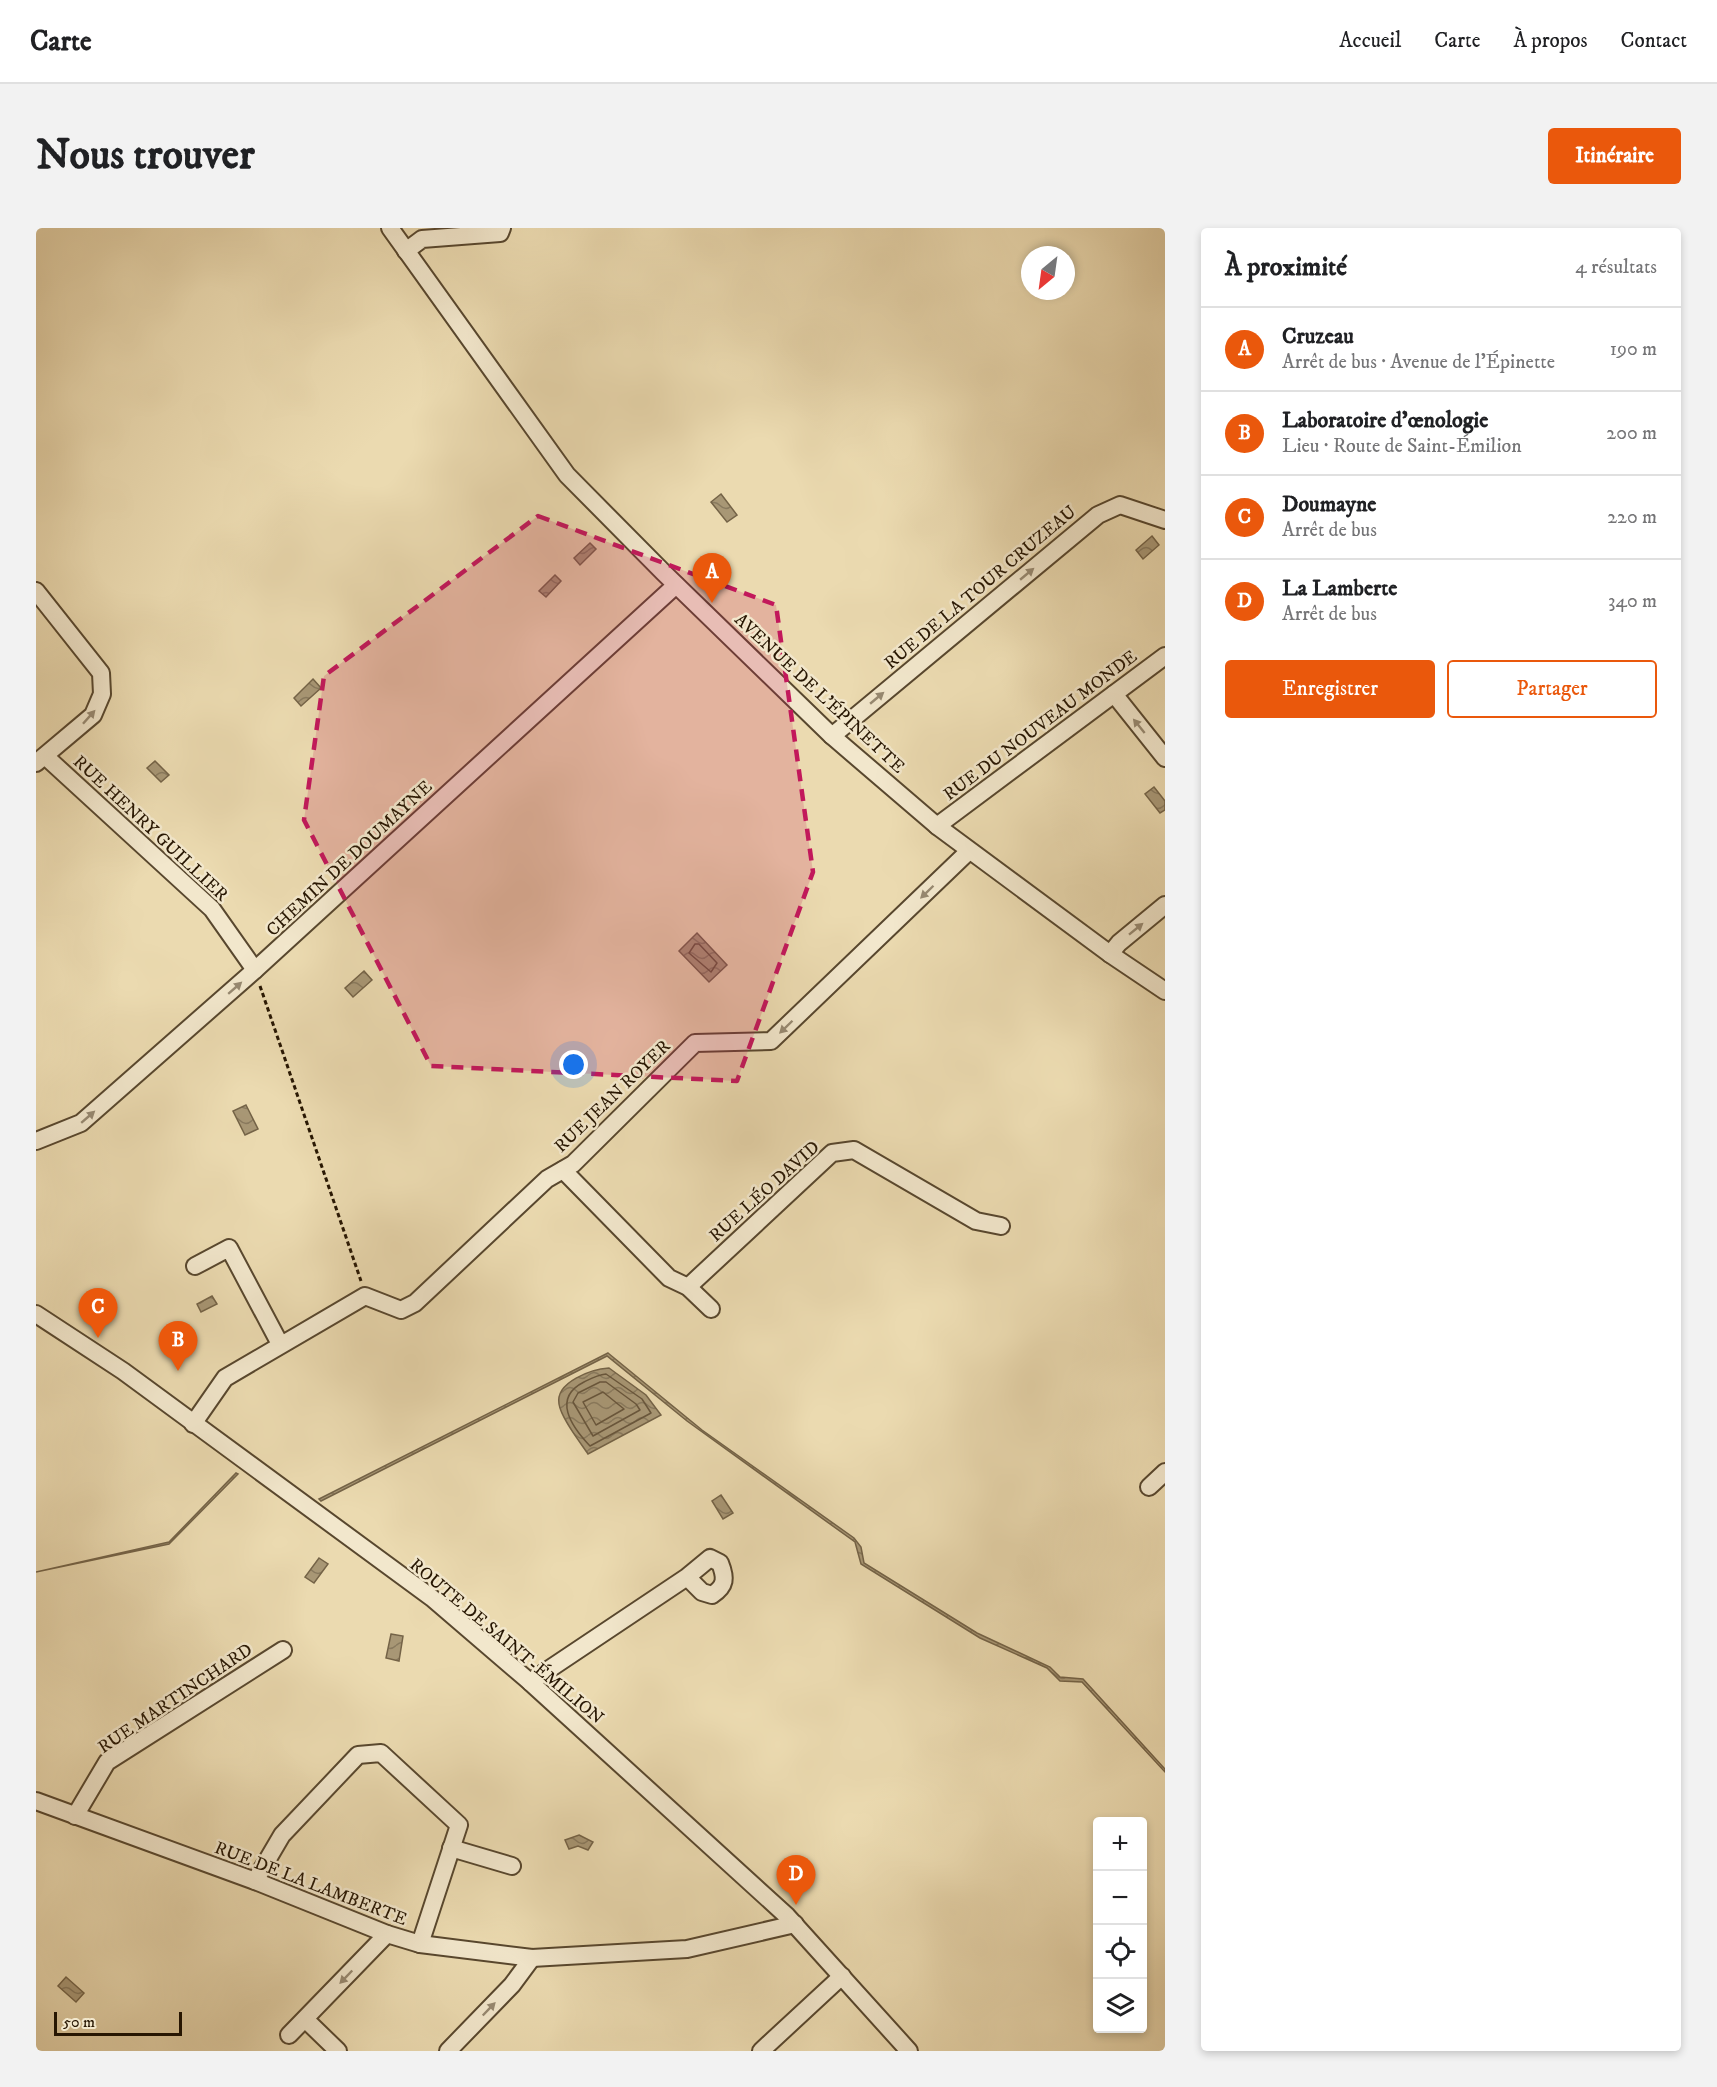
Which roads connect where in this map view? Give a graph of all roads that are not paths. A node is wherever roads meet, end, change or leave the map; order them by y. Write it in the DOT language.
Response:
graph roads {
  1 [pos="390,228"];
  2 [pos="502,228"];
  3 [pos="406,251"];
  4 [pos="1165,520"];
  5 [pos="676,585"];
  6 [pos="36,591"];
  7 [pos="1165,656"];
  8 [pos="1114,694"];
  9 [pos="832,736"];
  10 [pos="1165,758"];
  11 [pos="41,759"];
  12 [pos="938,826"];
  13 [pos="969,851"];
  14 [pos="1165,905"];
  15 [pos="1110,954"];
  16 [pos="255,970"];
  17 [pos="1165,991"];
  18 [pos="36,1141"];
  19 [pos="563,1170"];
  20 [pos="1001,1226"];
  21 [pos="195,1266"];
  22 [pos="688,1287"];
  23 [pos="711,1309"];
  24 [pos="36,1314"];
  25 [pos="280,1344"];
  26 [pos="193,1424"];
  27 [pos="1165,1472"];
  28 [pos="1149,1486"];
  29 [pos="687,1577"];
  30 [pos="283,1650"];
  31 [pos="530,1682"];
  32 [pos="36,1801"];
  33 [pos="75,1815"];
  34 [pos="451,1848"];
  35 [pos="512,1866"];
  36 [pos="255,1881"];
  37 [pos="795,1924"];
  38 [pos="387,1935"];
  39 [pos="420,1944"];
  40 [pos="532,1958"];
  41 [pos="842,1976"];
  42 [pos="305,2019"];
  43 [pos="289,2035"];
  44 [pos="338,2051"];
  45 [pos="448,2051"];
  46 [pos="761,2051"];
  47 [pos="909,2051"];
  1 -- 3 [label="street, AVENUE DE L'ÉPINETTE"];
  2 -- 3 [label="street"];
  3 -- 5 [label="street, AVENUE DE L'ÉPINETTE"];
  9 -- 4 [label="street, RUE DE LA TOUR CRUZEAU, one-way"];
  5 -- 9 [label="street, AVENUE DE L'ÉPINETTE"];
  5 -- 16 [label="street, CHEMIN DE DOUMAYNE"];
  11 -- 6 [label="street, one-way"];
  7 -- 8 [label="street, RUE DU NOUVEAU MONDE"];
  10 -- 8 [label="street, one-way"];
  8 -- 12 [label="street, RUE DU NOUVEAU MONDE"];
  9 -- 12 [label="street, AVENUE DE L'ÉPINETTE"];
  11 -- 16 [label="street, RUE HENRY GUILLIER"];
  12 -- 13 [label="street, AVENUE DE L'ÉPINETTE"];
  13 -- 15 [label="street, AVENUE DE L'ÉPINETTE"];
  13 -- 19 [label="street, RUE JEAN ROYER, one-way"];
  15 -- 14 [label="street, one-way"];
  15 -- 17 [label="street, AVENUE DE L'ÉPINETTE"];
  18 -- 16 [label="street, CHEMIN DE DOUMAYNE, one-way"];
  19 -- 22 [label="street"];
  19 -- 25 [label="street, RUE JEAN ROYER"];
  20 -- 22 [label="street, RUE LÉO DAVID"];
  21 -- 25 [label="street"];
  22 -- 23 [label="street"];
  24 -- 26 [label="street, ROUTE DE SAINT-ÉMILION"];
  25 -- 26 [label="street"];
  26 -- 31 [label="street, ROUTE DE SAINT-ÉMILION"];
  27 -- 28 [label="street"];
  29 -- 31 [label="street"];
  30 -- 33 [label="street, RUE MARTINCHARD"];
  31 -- 37 [label="street, ROUTE DE SAINT-ÉMILION"];
  32 -- 33 [label="street, RUE DE LA LAMBERTE"];
  33 -- 36 [label="street, RUE DE LA LAMBERTE"];
  34 -- 35 [label="street"];
  34 -- 36 [label="street"];
  34 -- 39 [label="street"];
  36 -- 38 [label="street, RUE DE LA LAMBERTE"];
  37 -- 40 [label="street, RUE DE LA LAMBERTE"];
  37 -- 41 [label="street, ROUTE DE SAINT-ÉMILION"];
  38 -- 39 [label="street, RUE DE LA LAMBERTE"];
  38 -- 42 [label="street, one-way"];
  39 -- 40 [label="street, RUE DE LA LAMBERTE"];
  45 -- 40 [label="street, one-way"];
  41 -- 46 [label="street"];
  41 -- 47 [label="street, ROUTE DE SAINT-ÉMILION"];
  42 -- 43 [label="street"];
  42 -- 44 [label="street"];
}
